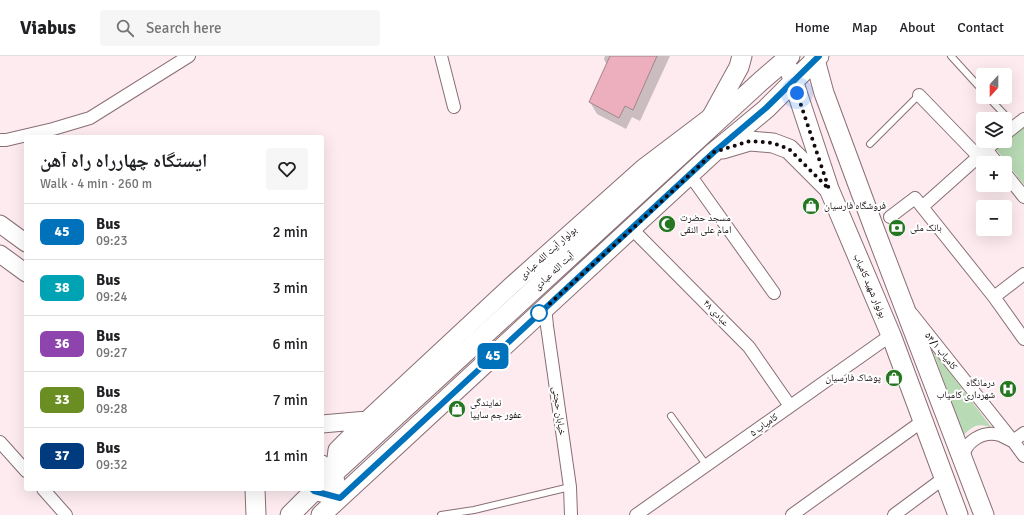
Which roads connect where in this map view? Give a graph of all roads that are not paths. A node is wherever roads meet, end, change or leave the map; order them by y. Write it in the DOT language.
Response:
graph roads {
  1 [pos="189,56"];
  2 [pos="441,56"];
  3 [pos="742,56"];
  4 [pos="951,56"];
  5 [pos="787,57"];
  6 [pos="816,57"];
  7 [pos="793,80"];
  8 [pos="976,83"];
  9 [pos="919,95"];
  10 [pos="995,104"];
  11 [pos="454,107"];
  12 [pos="1002,112"];
  13 [pos="712,116"];
  14 [pos="1024,118"];
  15 [pos="1012,128"];
  16 [pos="27,135"];
  17 [pos="24,136"];
  18 [pos="0,140"];
  19 [pos="870,144"];
  20 [pos="987,148"];
  21 [pos="714,152"];
  22 [pos="982,152"];
  23 [pos="682,153"];
  24 [pos="987,156"];
  25 [pos="690,175"];
  26 [pos="1012,181"];
  27 [pos="829,189"];
  28 [pos="1024,196"];
  29 [pos="922,207"];
  30 [pos="890,217"];
  31 [pos="0,224"];
  32 [pos="632,229"];
  33 [pos="24,242"];
  34 [pos="0,254"];
  35 [pos="24,272"];
  36 [pos="1024,274"];
  37 [pos="774,293"];
  38 [pos="994,297"];
  39 [pos="902,302"];
  40 [pos="545,307"];
  41 [pos="891,335"];
  42 [pos="1024,339"];
  43 [pos="790,406"];
  44 [pos="671,416"];
  45 [pos="367,420"];
  46 [pos="924,420"];
  47 [pos="324,424"];
  48 [pos="1024,432"];
  49 [pos="1014,441"];
  50 [pos="0,442"];
  51 [pos="1024,456"];
  52 [pos="963,463"];
  53 [pos="707,466"];
  54 [pos="24,469"];
  55 [pos="324,474"];
  56 [pos="324,478"];
  57 [pos="944,478"];
  58 [pos="324,485"];
  59 [pos="324,485"];
  60 [pos="570,487"];
  61 [pos="44,491"];
  62 [pos="255,491"];
  63 [pos="312,491"];
  64 [pos="340,498"];
  65 [pos="66,515"];
  66 [pos="256,515"];
  67 [pos="290,515"];
  68 [pos="321,515"];
  69 [pos="441,515"];
  70 [pos="571,515"];
  71 [pos="636,515"];
  72 [pos="792,515"];
  73 [pos="894,515"];
  74 [pos="958,515"];
  75 [pos="984,515"];
  1 -- 16 [label="street"];
  2 -- 11 [label="street"];
  3 -- 13 [label="main road"];
  4 -- 8 [label="lane"];
  5 -- 7 [label="main road, بولوار شهید کامیاب"];
  5 -- 13 [label="main road, بولوار آیت الله عبادی"];
  5 -- 23 [label="main road, آیت الله عبادی"];
  6 -- 7 [label="main road, آیت الله عبادی"];
  6 -- 39 [label="main road"];
  7 -- 21 [label="main road, آیت الله عبادی"];
  7 -- 27 [label="main road, بولوار شهید کامیاب"];
  9 -- 19 [label="lane"];
  9 -- 22 [label="street"];
  10 -- 12 [label="lane"];
  13 -- 23 [label="main road"];
  13 -- 45 [label="main road, بولوار آیت الله عبادی"];
  14 -- 15 [label="street"];
  17 -- 18 [label="street"];
  20 -- 22 [label="street"];
  21 -- 25 [label="main road, آیت الله عبادی"];
  21 -- 27 [label="main road"];
  22 -- 24 [label="street"];
  22 -- 29 [label="street"];
  23 -- 56 [label="main road, آیت الله عبادی"];
  25 -- 32 [label="main road, آیت الله عبادی"];
  25 -- 37 [label="street"];
  26 -- 28 [label="street"];
  27 -- 41 [label="main road, بولوار شهید کامیاب"];
  29 -- 30 [label="street"];
  29 -- 38 [label="street"];
  31 -- 33 [label="main road"];
  32 -- 40 [label="main road, آیت الله عبادی"];
  32 -- 43 [label="street, عبادی ۴۸"];
  34 -- 35 [label="main road"];
  36 -- 38 [label="street"];
  38 -- 42 [label="street"];
  39 -- 49 [label="street, کامیاب ۵۴/۱"];
  39 -- 52 [label="main road"];
  40 -- 60 [label="street, خیابان حجتی"];
  40 -- 64 [label="main road, آیت الله عبادی"];
  41 -- 43 [label="street, کامیاب ۵"];
  41 -- 46 [label="main road, بولوار شهید کامیاب"];
  43 -- 53 [label="street, کامیاب ۵"];
  44 -- 53 [label="lane"];
  45 -- 47 [label="main road"];
  45 -- 55 [label="main road, بولوار آیت الله عبادی"];
  46 -- 57 [label="main road, بولوار شهید کامیاب"];
  46 -- 72 [label="street"];
  48 -- 49 [label="street"];
  49 -- 51 [label="street, کامیاب ۵۴/۱"];
  49 -- 52 [label="street"];
  50 -- 54 [label="street"];
  52 -- 75 [label="main road"];
  53 -- 71 [label="street, کامیاب ۵"];
  57 -- 73 [label="street"];
  57 -- 74 [label="main road, بولوار شهید کامیاب"];
  58 -- 64 [label="main road"];
  59 -- 64 [label="main road"];
  60 -- 69 [label="lane"];
  60 -- 70 [label="street, خیابان حجتی"];
  61 -- 65 [label="street"];
  62 -- 66 [label="main road"];
  63 -- 67 [label="main road, آیت الله عبادی"];
  64 -- 68 [label="main road, آیت الله عبادی"];
}
